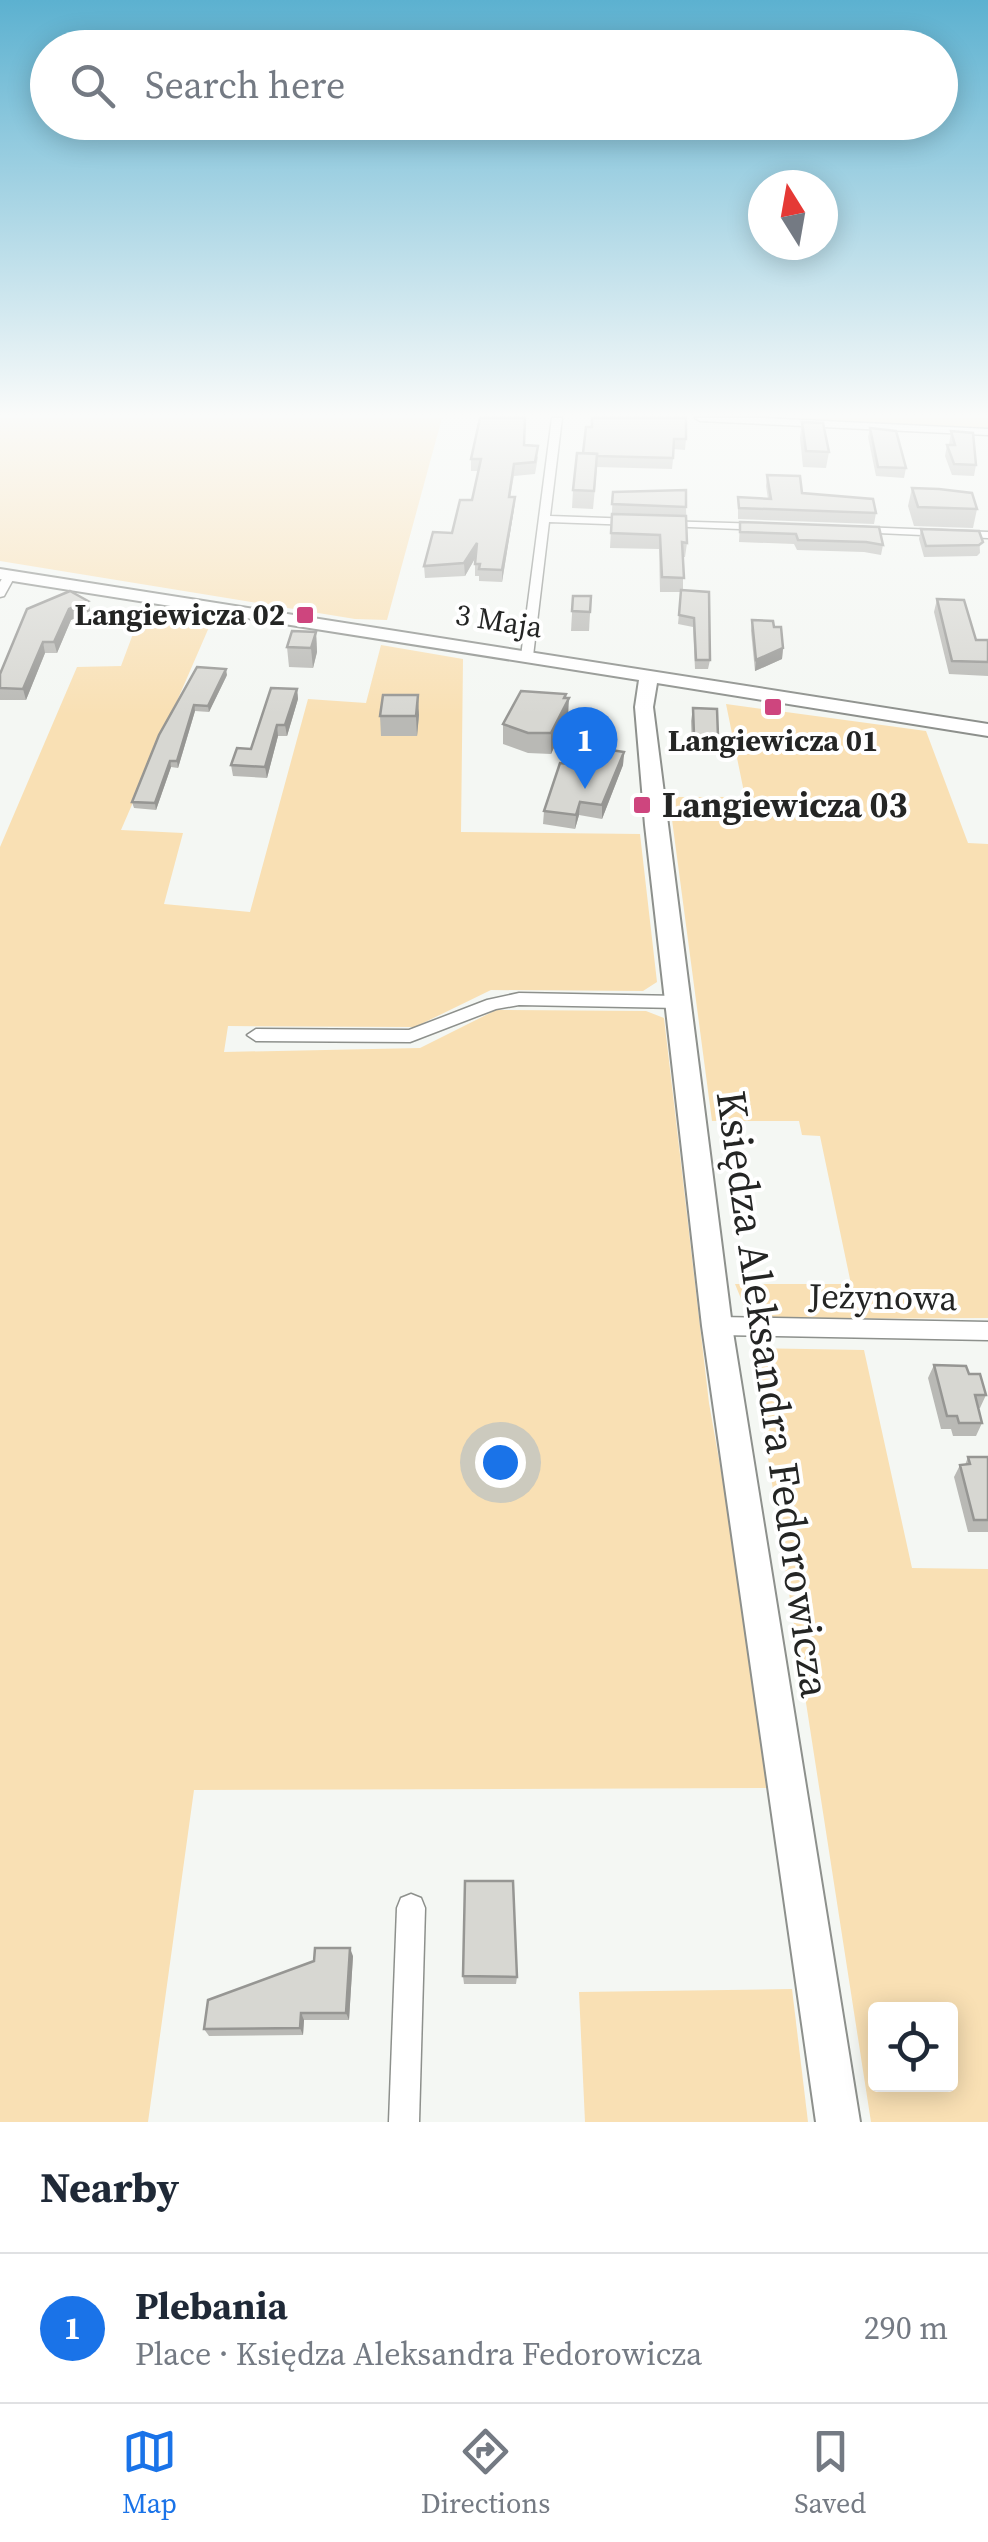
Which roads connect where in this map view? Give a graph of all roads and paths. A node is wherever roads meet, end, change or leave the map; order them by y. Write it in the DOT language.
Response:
graph roads {
  1 [pos="544,518"];
  2 [pos="776,527"];
  3 [pos="853,530"];
  4 [pos="988,535"];
  5 [pos="3,581"];
  6 [pos="527,656"];
  7 [pos="649,676"];
  8 [pos="988,730"];
  9 [pos="678,1002"];
  10 [pos="256,1035"];
  11 [pos="718,1326"];
  12 [pos="988,1331"];
  13 [pos="412,1908"];
  14 [pos="404,2122"];
  15 [pos="838,2122"];
  1 -- 2 [label="street"];
  1 -- 6 [label="street"];
  3 -- 4 [label="street"];
  5 -- 6 [label="street, 3 Maja"];
  6 -- 7 [label="street, 3 Maja"];
  7 -- 8 [label="street, 3 Maja"];
  7 -- 9 [label="street, Księdza Aleksandra Fedorowicza"];
  9 -- 10 [label="street"];
  9 -- 11 [label="street, Księdza Aleksandra Fedorowicza"];
  11 -- 12 [label="street, Jeżynowa"];
  11 -- 15 [label="street, Księdza Aleksandra Fedorowicza"];
  13 -- 14 [label="street"];
}
